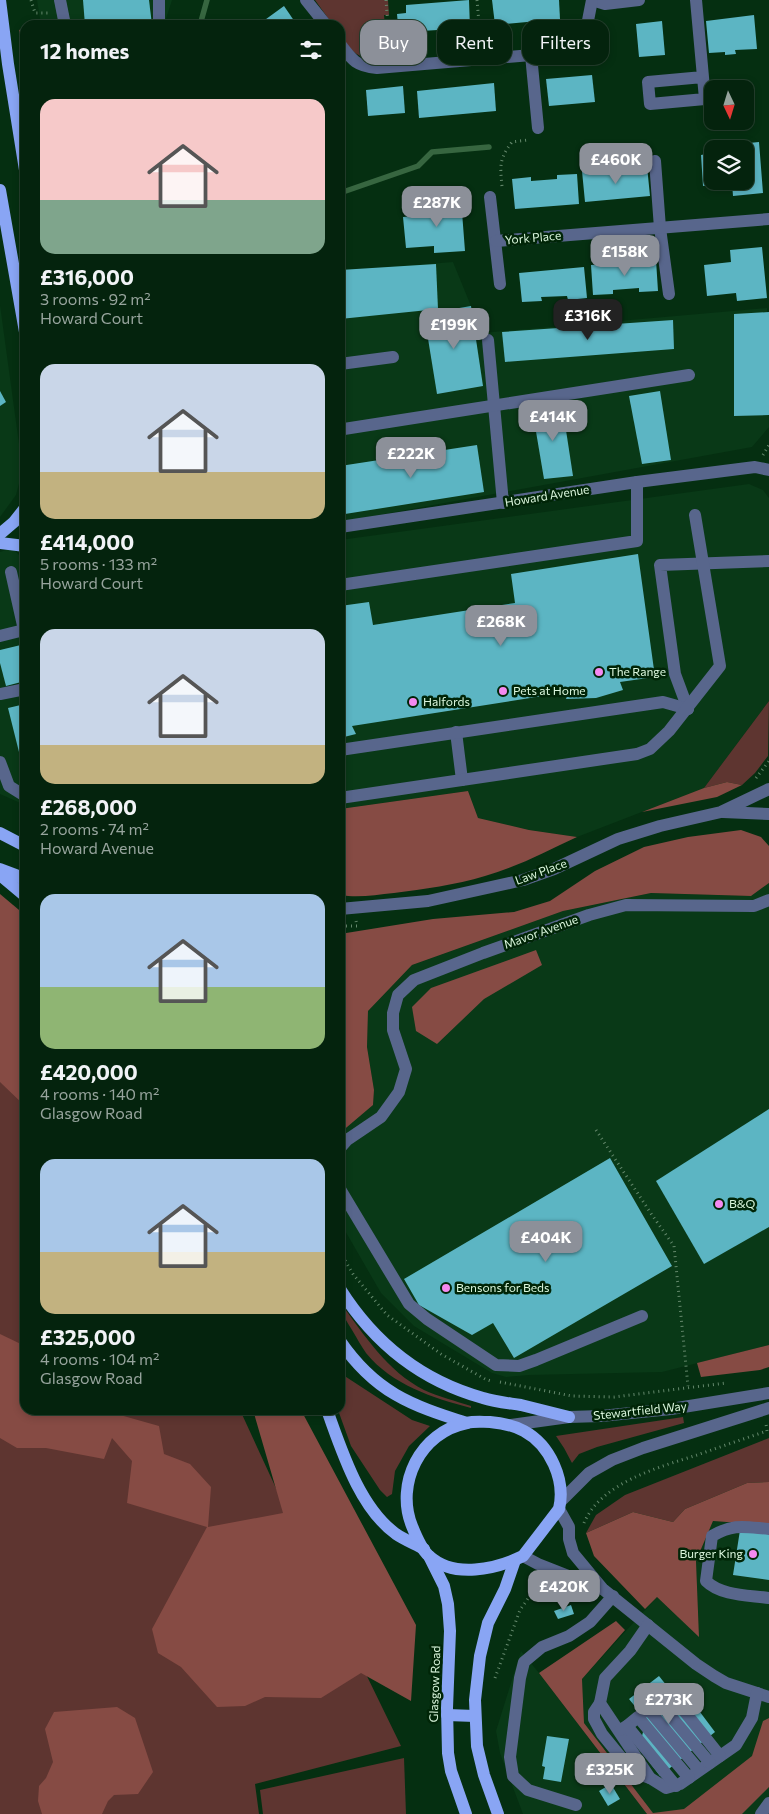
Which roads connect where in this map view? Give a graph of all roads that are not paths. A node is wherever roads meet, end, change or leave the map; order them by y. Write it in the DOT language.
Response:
graph roads {
  1 [pos="0,0"];
  2 [pos="158,0"];
  3 [pos="306,0"];
  4 [pos="592,0"];
  5 [pos="639,0"];
  6 [pos="696,0"];
  7 [pos="159,20"];
  8 [pos="322,20"];
  9 [pos="588,20"];
  10 [pos="345,50"];
  11 [pos="522,56"];
  12 [pos="532,65"];
  13 [pos="703,77"];
  14 [pos="538,128"];
  15 [pos="20,139"];
  16 [pos="655,160"];
  17 [pos="0,190"];
  18 [pos="490,197"];
  19 [pos="769,219"];
  20 [pos="660,228"];
  21 [pos="496,241"];
  22 [pos="500,284"];
  23 [pos="669,294"];
  24 [pos="20,304"];
  25 [pos="488,340"];
  26 [pos="393,357"];
  27 [pos="345,363"];
  28 [pos="688,375"];
  29 [pos="495,405"];
  30 [pos="345,430"];
  31 [pos="769,461"];
  32 [pos="755,467"];
  33 [pos="769,470"];
  34 [pos="637,482"];
  35 [pos="503,503"];
  36 [pos="20,514"];
  37 [pos="695,515"];
  38 [pos="345,526"];
  39 [pos="0,534"];
  40 [pos="0,543"];
  41 [pos="20,545"];
  42 [pos="769,561"];
  43 [pos="702,563"];
  44 [pos="11,572"];
  45 [pos="345,584"];
  46 [pos="20,612"];
  47 [pos="20,631"];
  48 [pos="0,636"];
  49 [pos="20,690"];
  50 [pos="0,694"];
  51 [pos="688,709"];
  52 [pos="456,732"];
  53 [pos="345,749"];
  54 [pos="0,762"];
  55 [pos="462,780"];
  56 [pos="769,789"];
  57 [pos="20,793"];
  58 [pos="345,797"];
  59 [pos="721,812"];
  60 [pos="769,814"];
  61 [pos="0,833"];
  62 [pos="20,843"];
  63 [pos="0,869"];
  64 [pos="0,875"];
  65 [pos="20,877"];
  66 [pos="20,892"];
  67 [pos="769,900"];
  68 [pos="345,907"];
  69 [pos="345,1142"];
  70 [pos="345,1196"];
  71 [pos="345,1296"];
  72 [pos="642,1316"];
  73 [pos="345,1347"];
  74 [pos="769,1393"];
  75 [pos="769,1408"];
  76 [pos="329,1415"];
  77 [pos="569,1417"];
  78 [pos="466,1423"];
  79 [pos="511,1425"];
  80 [pos="560,1505"];
  81 [pos="769,1529"];
  82 [pos="426,1552"];
  83 [pos="519,1558"];
  84 [pos="609,1593"];
  85 [pos="769,1598"];
  86 [pos="648,1626"];
  87 [pos="763,1695"];
  88 [pos="600,1703"];
  89 [pos="648,1709"];
  90 [pos="447,1715"];
  91 [pos="475,1716"];
  92 [pos="623,1729"];
  93 [pos="715,1759"];
  94 [pos="694,1774"];
  95 [pos="650,1778"];
  96 [pos="676,1786"];
  97 [pos="769,1803"];
  98 [pos="576,1805"];
  99 [pos="466,1814"];
  100 [pos="498,1814"];
  101 [pos="761,1814"];
  1 -- 15 [label="main road"];
  2 -- 7 [label="street"];
  3 -- 8 [label="street"];
  4 -- 5 [label="street"];
  4 -- 9 [label="street"];
  6 -- 13 [label="street"];
  10 -- 11 [label="street"];
  12 -- 14 [label="street"];
  16 -- 20 [label="street"];
  17 -- 24 [label="main road"];
  18 -- 21 [label="street, York Place"];
  19 -- 20 [label="street, York Place"];
  20 -- 21 [label="street, York Place"];
  20 -- 23 [label="street"];
  21 -- 22 [label="street, York Place"];
  25 -- 29 [label="street"];
  26 -- 27 [label="street"];
  28 -- 29 [label="street"];
  29 -- 30 [label="street"];
  29 -- 35 [label="street"];
  31 -- 32 [label="street, Howard Avenue"];
  32 -- 33 [label="street, Howard Avenue"];
  32 -- 34 [label="street, Howard Avenue"];
  34 -- 35 [label="street, Howard Avenue"];
  34 -- 45 [label="street"];
  35 -- 38 [label="street, Howard Avenue"];
  36 -- 39 [label="main road"];
  37 -- 43 [label="street"];
  40 -- 41 [label="main road"];
  42 -- 43 [label="street"];
  43 -- 51 [label="street"];
  43 -- 51 [label="street"];
  44 -- 46 [label="street"];
  47 -- 48 [label="street"];
  49 -- 50 [label="street"];
  51 -- 52 [label="street"];
  51 -- 55 [label="street"];
  52 -- 53 [label="street"];
  52 -- 55 [label="street"];
  54 -- 57 [label="street"];
  55 -- 58 [label="street"];
  56 -- 59 [label="street, Law Place"];
  59 -- 60 [label="street, Law Place"];
  59 -- 68 [label="street, Law Place"];
  61 -- 62 [label="main road"];
  63 -- 65 [label="main road"];
  64 -- 66 [label="main road"];
  67 -- 69 [label="street, Mavor Avenue"];
  70 -- 72 [label="street"];
  71 -- 77 [label="main road"];
  73 -- 78 [label="main road"];
  74 -- 77 [label="street, Stewartfield Way"];
  75 -- 80 [label="street"];
  76 -- 82 [label="main road"];
  77 -- 79 [label="street, Stewartfield Way"];
  78 -- 79 [label="main road"];
  78 -- 82 [label="main road"];
  79 -- 80 [label="main road"];
  80 -- 83 [label="main road"];
  80 -- 84 [label="street"];
  81 -- 85 [label="street"];
  82 -- 83 [label="main road"];
  82 -- 90 [label="main road, Glasgow Road"];
  83 -- 84 [label="street"];
  83 -- 91 [label="main road"];
  84 -- 86 [label="street"];
  84 -- 98 [label="street"];
  86 -- 87 [label="street"];
  86 -- 88 [label="street"];
  87 -- 93 [label="street"];
  88 -- 92 [label="street"];
  88 -- 95 [label="street"];
  89 -- 92 [label="street"];
  89 -- 93 [label="street"];
  89 -- 94 [label="street"];
  90 -- 91 [label="main road"];
  90 -- 99 [label="main road, Glasgow Road"];
  91 -- 100 [label="main road"];
  92 -- 95 [label="street"];
  92 -- 96 [label="street"];
  93 -- 94 [label="street"];
  94 -- 96 [label="street"];
  95 -- 96 [label="street"];
  97 -- 101 [label="street"];
}
